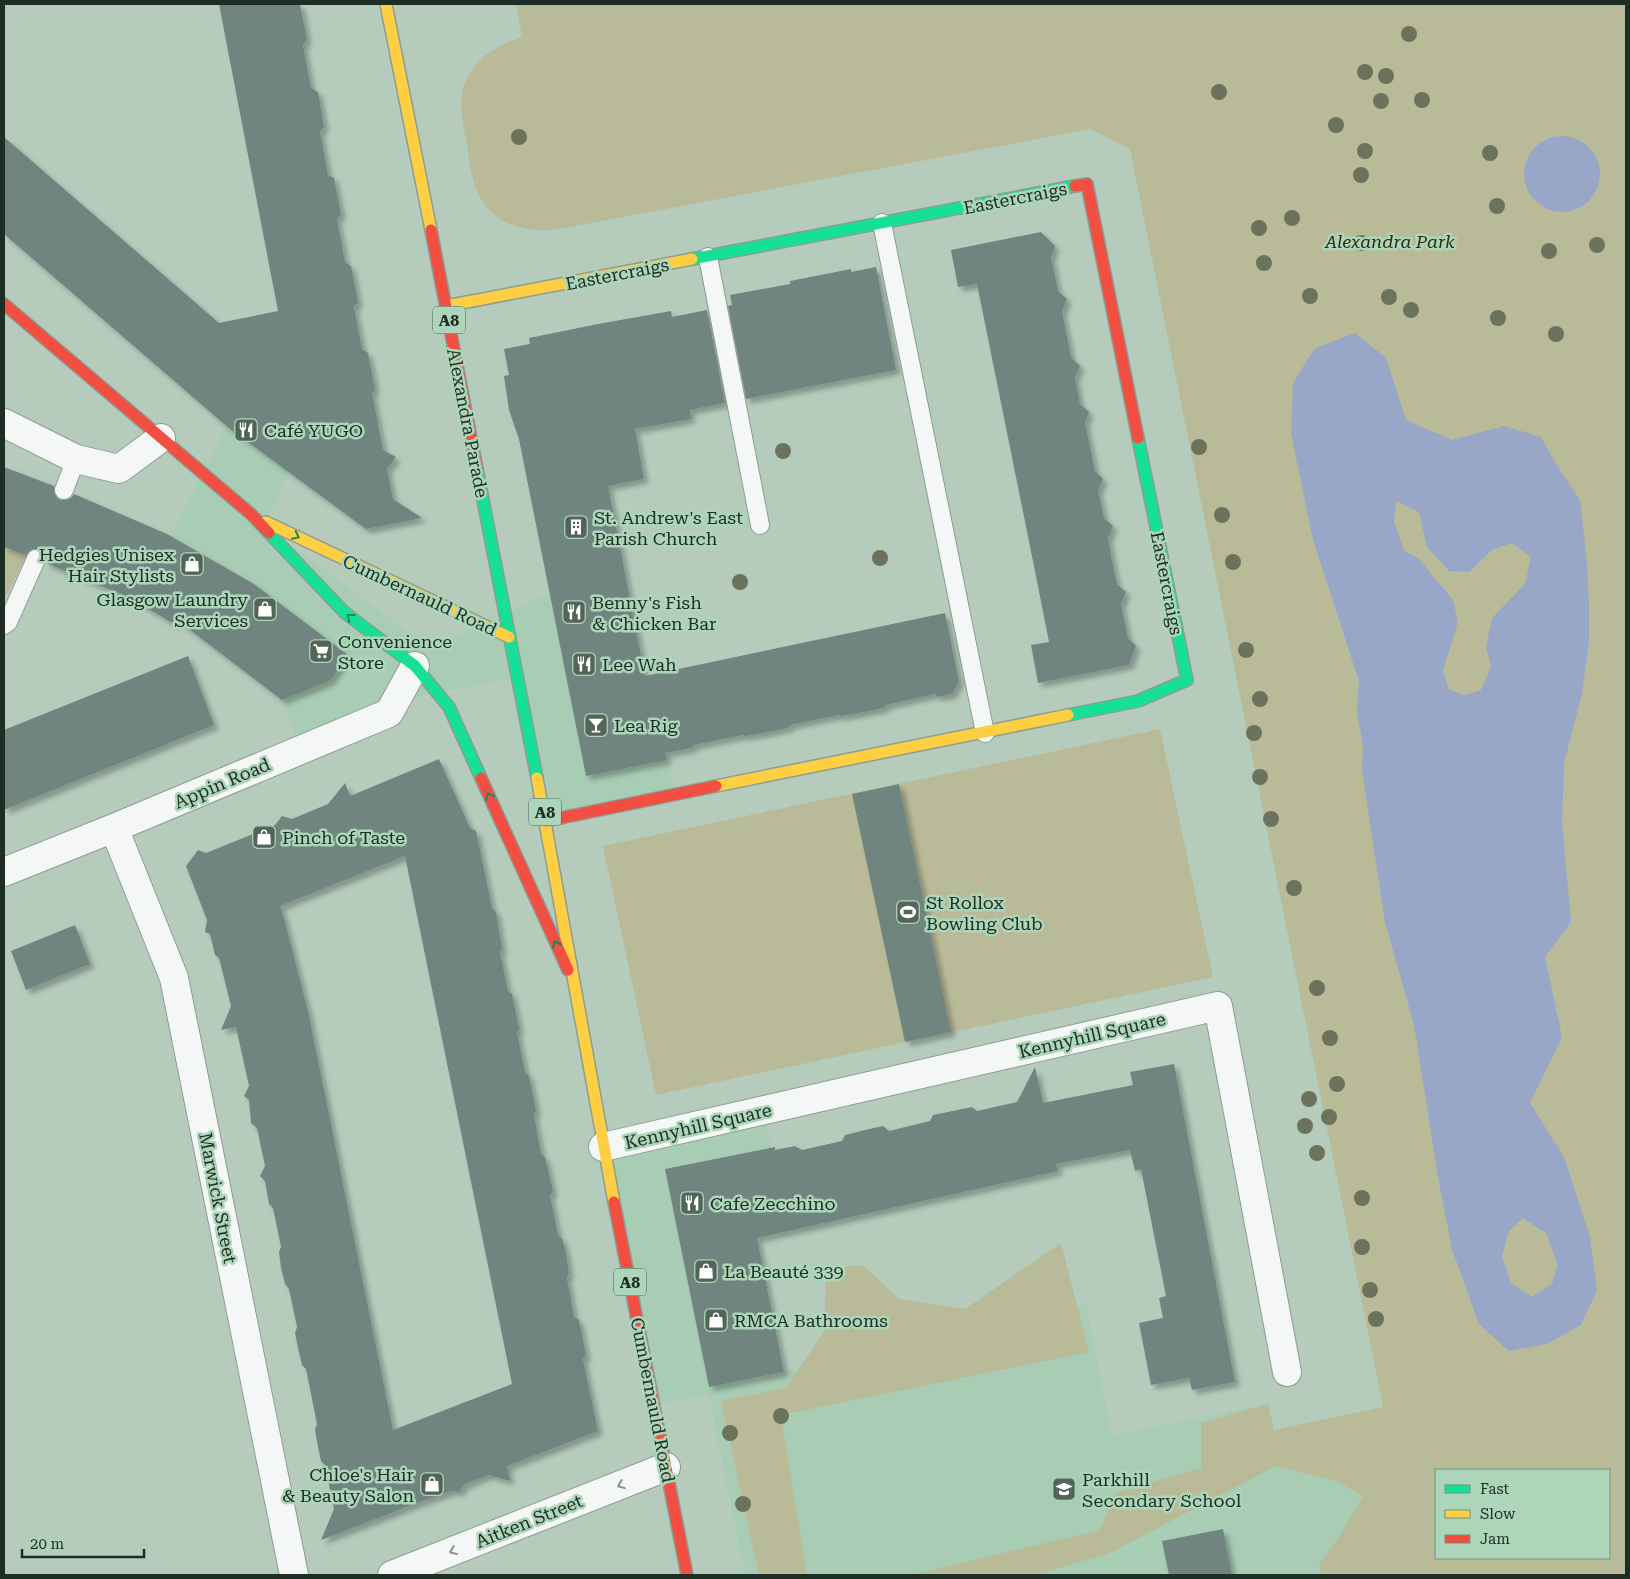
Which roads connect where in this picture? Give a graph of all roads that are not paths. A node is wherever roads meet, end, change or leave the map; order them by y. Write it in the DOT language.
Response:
graph roads {
  1 [pos="386,4"];
  2 [pos="882,223"];
  3 [pos="708,257"];
  4 [pos="4,304"];
  5 [pos="446,306"];
  6 [pos="4,423"];
  7 [pos="161,438"];
  8 [pos="76,459"];
  9 [pos="64,490"];
  10 [pos="252,515"];
  11 [pos="760,525"];
  12 [pos="36,558"];
  13 [pos="4,625"];
  14 [pos="509,637"];
  15 [pos="415,666"];
  16 [pos="985,733"];
  17 [pos="546,821"];
  18 [pos="114,828"];
  19 [pos="4,872"];
  20 [pos="576,989"];
  21 [pos="603,1147"];
  22 [pos="1287,1372"];
  23 [pos="666,1467"];
  24 [pos="294,1575"];
  25 [pos="392,1575"];
  26 [pos="687,1575"];
  1 -- 5 [label="main road, Alexandra Parade / A8"];
  2 -- 3 [label="main road, Eastercraigs"];
  2 -- 16 [label="lane"];
  2 -- 16 [label="main road, Eastercraigs"];
  3 -- 5 [label="main road, Eastercraigs"];
  3 -- 11 [label="lane"];
  4 -- 7 [label="main road, Cumbernauld Road"];
  5 -- 14 [label="main road, Alexandra Parade / A8"];
  6 -- 8 [label="street"];
  7 -- 8 [label="street"];
  7 -- 10 [label="main road, Cumbernauld Road"];
  8 -- 9 [label="lane"];
  10 -- 14 [label="main road, Cumbernauld Road, one-way"];
  15 -- 10 [label="main road, Cumbernauld Road, one-way"];
  12 -- 13 [label="lane"];
  14 -- 17 [label="main road, Cumbernauld Road / A8"];
  15 -- 18 [label="street, Appin Road"];
  20 -- 15 [label="main road, Cumbernauld Road, one-way"];
  16 -- 17 [label="main road"];
  17 -- 20 [label="main road, Cumbernauld Road / A8"];
  18 -- 19 [label="street, Appin Road"];
  18 -- 24 [label="street, Marwick Street"];
  20 -- 21 [label="main road, Cumbernauld Road / A8"];
  21 -- 22 [label="street, Kennyhill Square"];
  21 -- 23 [label="main road, Cumbernauld Road / A8"];
  23 -- 25 [label="street, Aitken Street, one-way"];
  23 -- 26 [label="main road, Cumbernauld Road / A8"];
}
